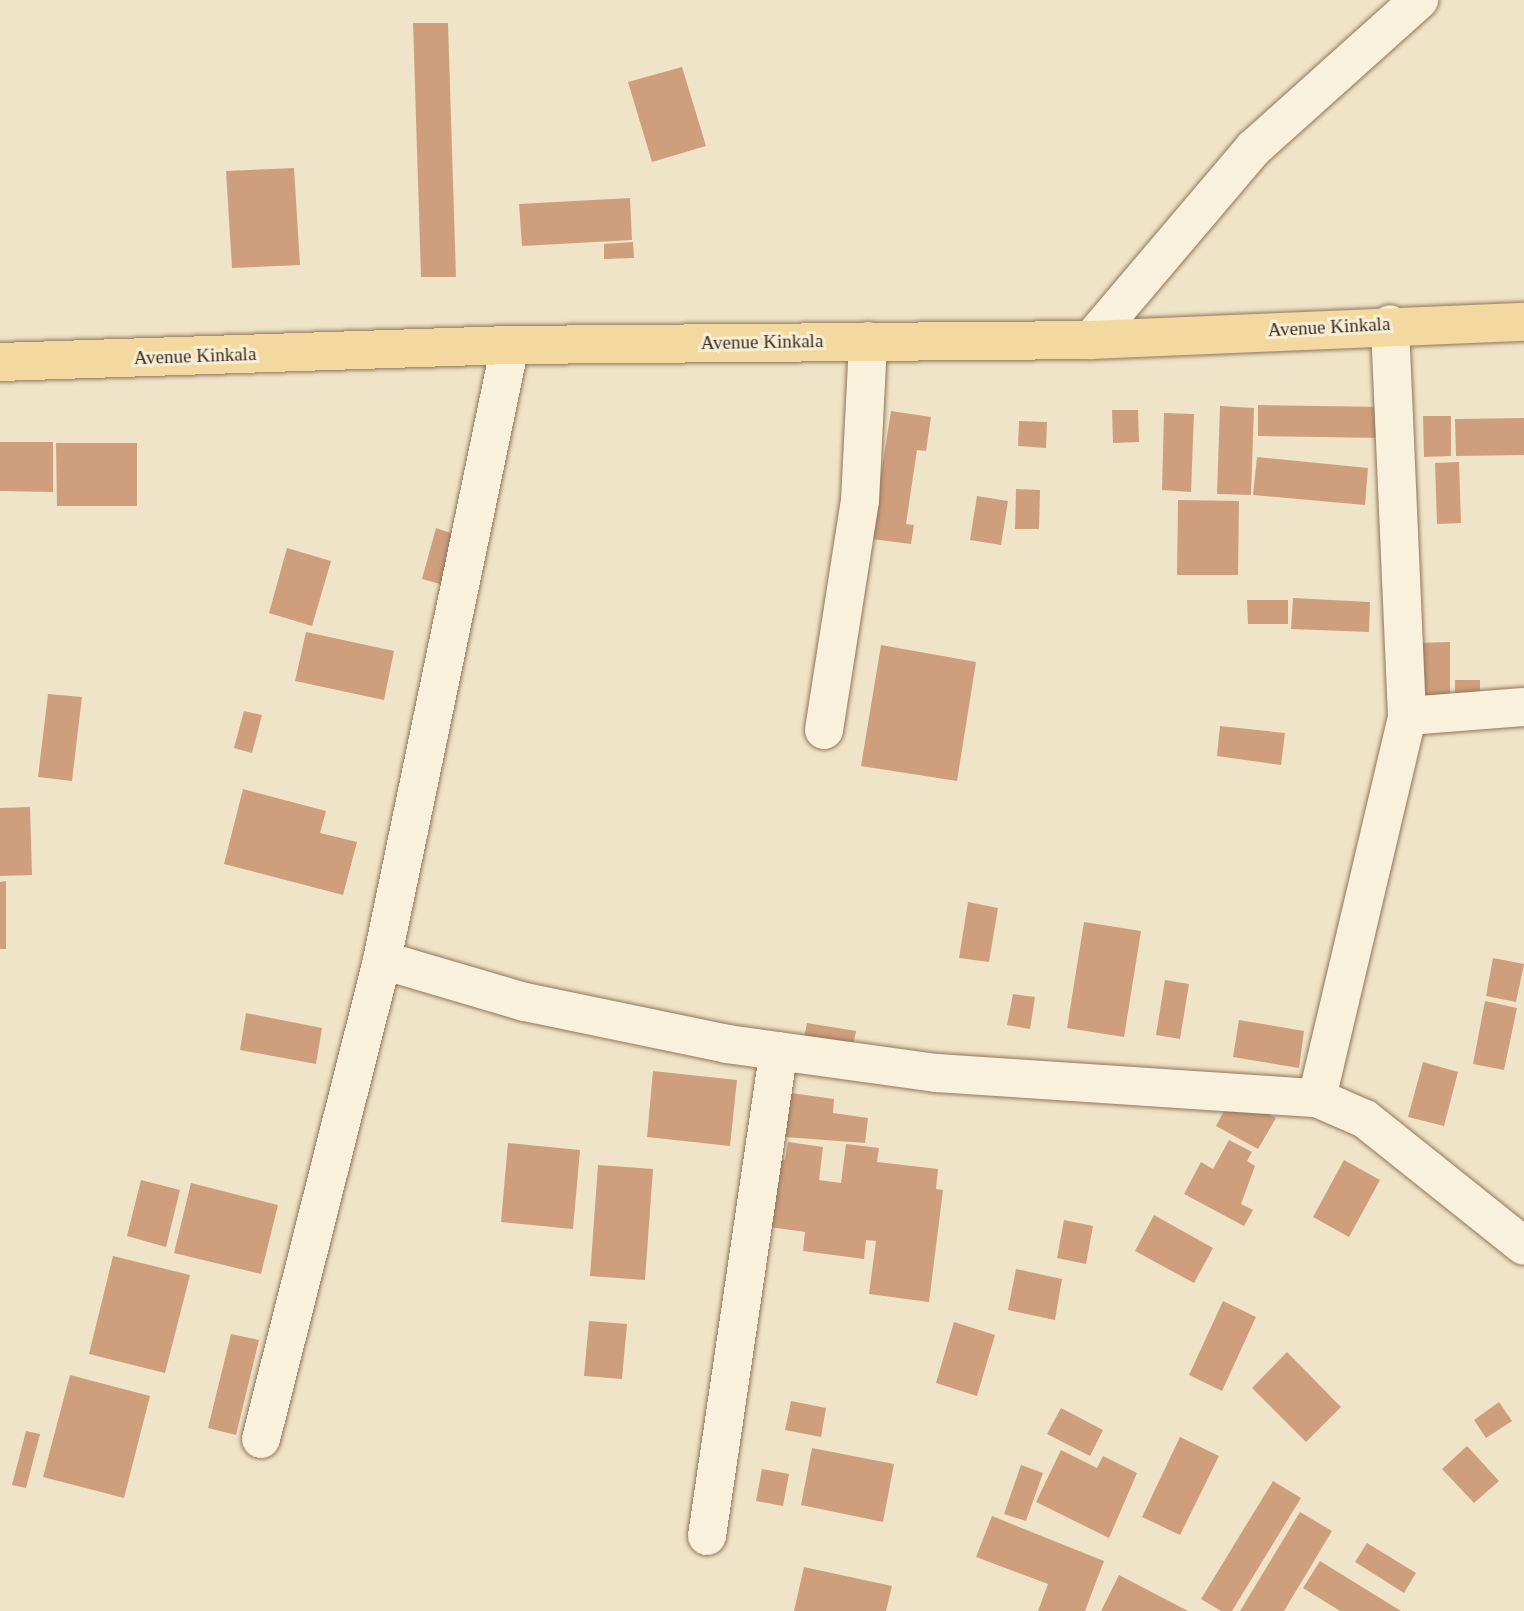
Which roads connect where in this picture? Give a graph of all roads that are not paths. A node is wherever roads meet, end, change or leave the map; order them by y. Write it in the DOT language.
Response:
graph roads {
  1 [pos="1419,0"];
  2 [pos="1524,322"];
  3 [pos="1390,324"];
  4 [pos="1091,340"];
  5 [pos="868,341"];
  6 [pos="510,345"];
  7 [pos="0,362"];
  8 [pos="1524,707"];
  9 [pos="1407,716"];
  10 [pos="824,730"];
  11 [pos="382,960"];
  12 [pos="779,1051"];
  13 [pos="1317,1098"];
  14 [pos="1524,1246"];
  15 [pos="261,1439"];
  16 [pos="707,1536"];
  1 -- 4 [label="street"];
  2 -- 3 [label="main road, Avenue Kinkala"];
  3 -- 4 [label="main road, Avenue Kinkala"];
  3 -- 9 [label="street"];
  4 -- 5 [label="main road, Avenue Kinkala"];
  5 -- 6 [label="main road, Avenue Kinkala"];
  5 -- 10 [label="street"];
  6 -- 7 [label="main road, Avenue Kinkala"];
  6 -- 11 [label="street"];
  8 -- 9 [label="street"];
  9 -- 13 [label="street"];
  11 -- 12 [label="street"];
  11 -- 15 [label="street"];
  12 -- 13 [label="street"];
  12 -- 16 [label="street"];
  13 -- 14 [label="street"];
}
